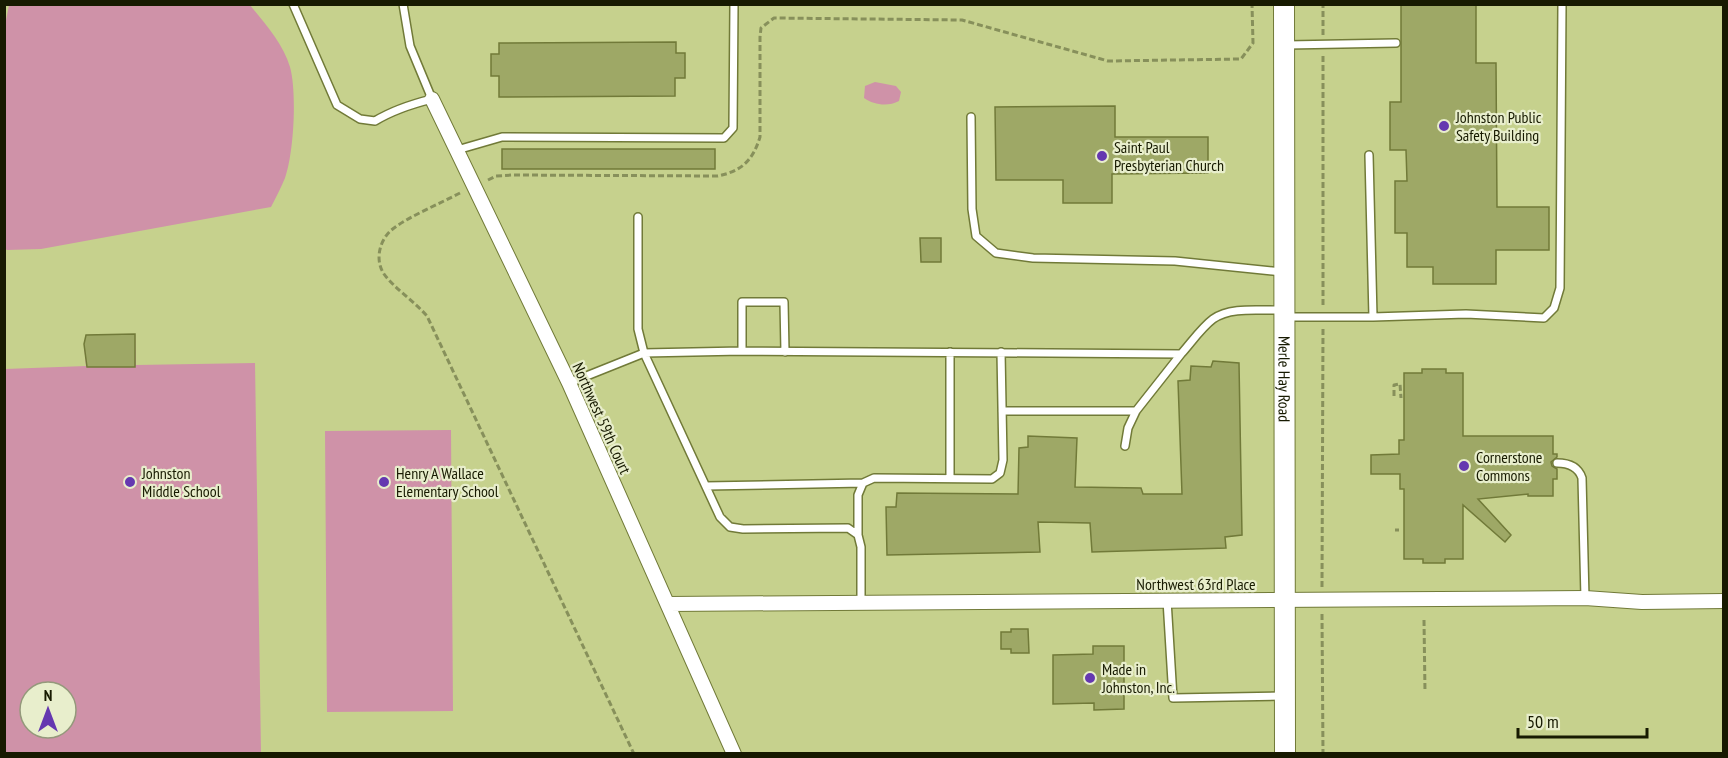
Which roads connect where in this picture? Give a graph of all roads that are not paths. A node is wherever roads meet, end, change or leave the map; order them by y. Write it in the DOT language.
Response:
graph roads {
  1 [pos="292,4"];
  2 [pos="403,4"];
  3 [pos="734,4"];
  4 [pos="1284,4"];
  5 [pos="1562,4"];
  6 [pos="1396,43"];
  7 [pos="1284,45"];
  8 [pos="432,99"];
  9 [pos="971,117"];
  10 [pos="457,150"];
  11 [pos="1369,155"];
  12 [pos="638,218"];
  13 [pos="1285,273"];
  14 [pos="1285,314"];
  15 [pos="1373,317"];
  16 [pos="742,351"];
  17 [pos="784,352"];
  18 [pos="950,352"];
  19 [pos="1001,352"];
  20 [pos="644,353"];
  21 [pos="1181,354"];
  22 [pos="569,383"];
  23 [pos="1002,411"];
  24 [pos="1136,411"];
  25 [pos="1125,446"];
  26 [pos="1557,463"];
  27 [pos="950,478"];
  28 [pos="863,483"];
  29 [pos="706,486"];
  30 [pos="858,535"];
  31 [pos="1585,598"];
  32 [pos="1167,600"];
  33 [pos="1285,600"];
  34 [pos="1724,600"];
  35 [pos="861,603"];
  36 [pos="668,604"];
  37 [pos="1285,696"];
  38 [pos="735,753"];
  39 [pos="1285,753"];
  1 -- 8 [label="lane"];
  2 -- 8 [label="lane"];
  3 -- 10 [label="lane"];
  4 -- 7 [label="main road, Merle Hay Road"];
  5 -- 15 [label="lane"];
  6 -- 7 [label="lane"];
  7 -- 13 [label="main road, Merle Hay Road"];
  8 -- 10 [label="street, Northwest 59th Court"];
  9 -- 13 [label="lane"];
  10 -- 22 [label="street, Northwest 59th Court"];
  11 -- 15 [label="lane"];
  12 -- 20 [label="lane"];
  13 -- 14 [label="main road, Merle Hay Road"];
  14 -- 15 [label="lane"];
  14 -- 21 [label="lane"];
  14 -- 33 [label="main road, Merle Hay Road"];
  16 -- 17 [label="lane"];
  16 -- 17 [label="lane"];
  16 -- 20 [label="lane"];
  17 -- 18 [label="lane"];
  18 -- 19 [label="lane"];
  18 -- 27 [label="lane"];
  19 -- 21 [label="lane"];
  19 -- 23 [label="lane"];
  20 -- 22 [label="lane"];
  20 -- 29 [label="lane"];
  21 -- 24 [label="lane"];
  22 -- 36 [label="street, Northwest 59th Court"];
  23 -- 24 [label="lane"];
  23 -- 27 [label="lane"];
  24 -- 25 [label="lane"];
  26 -- 31 [label="lane"];
  27 -- 28 [label="lane"];
  28 -- 29 [label="lane"];
  28 -- 30 [label="lane"];
  29 -- 30 [label="lane"];
  30 -- 35 [label="lane"];
  31 -- 33 [label="street, Northwest 63rd Place"];
  31 -- 34 [label="street, Northwest 63rd Place"];
  32 -- 33 [label="street, Northwest 63rd Place"];
  32 -- 35 [label="street, Northwest 63rd Place"];
  32 -- 37 [label="lane"];
  33 -- 37 [label="main road, Merle Hay Road"];
  35 -- 36 [label="street, Northwest 63rd Place"];
  36 -- 38 [label="street, Northwest 59th Court"];
  37 -- 39 [label="main road, Merle Hay Road"];
}
